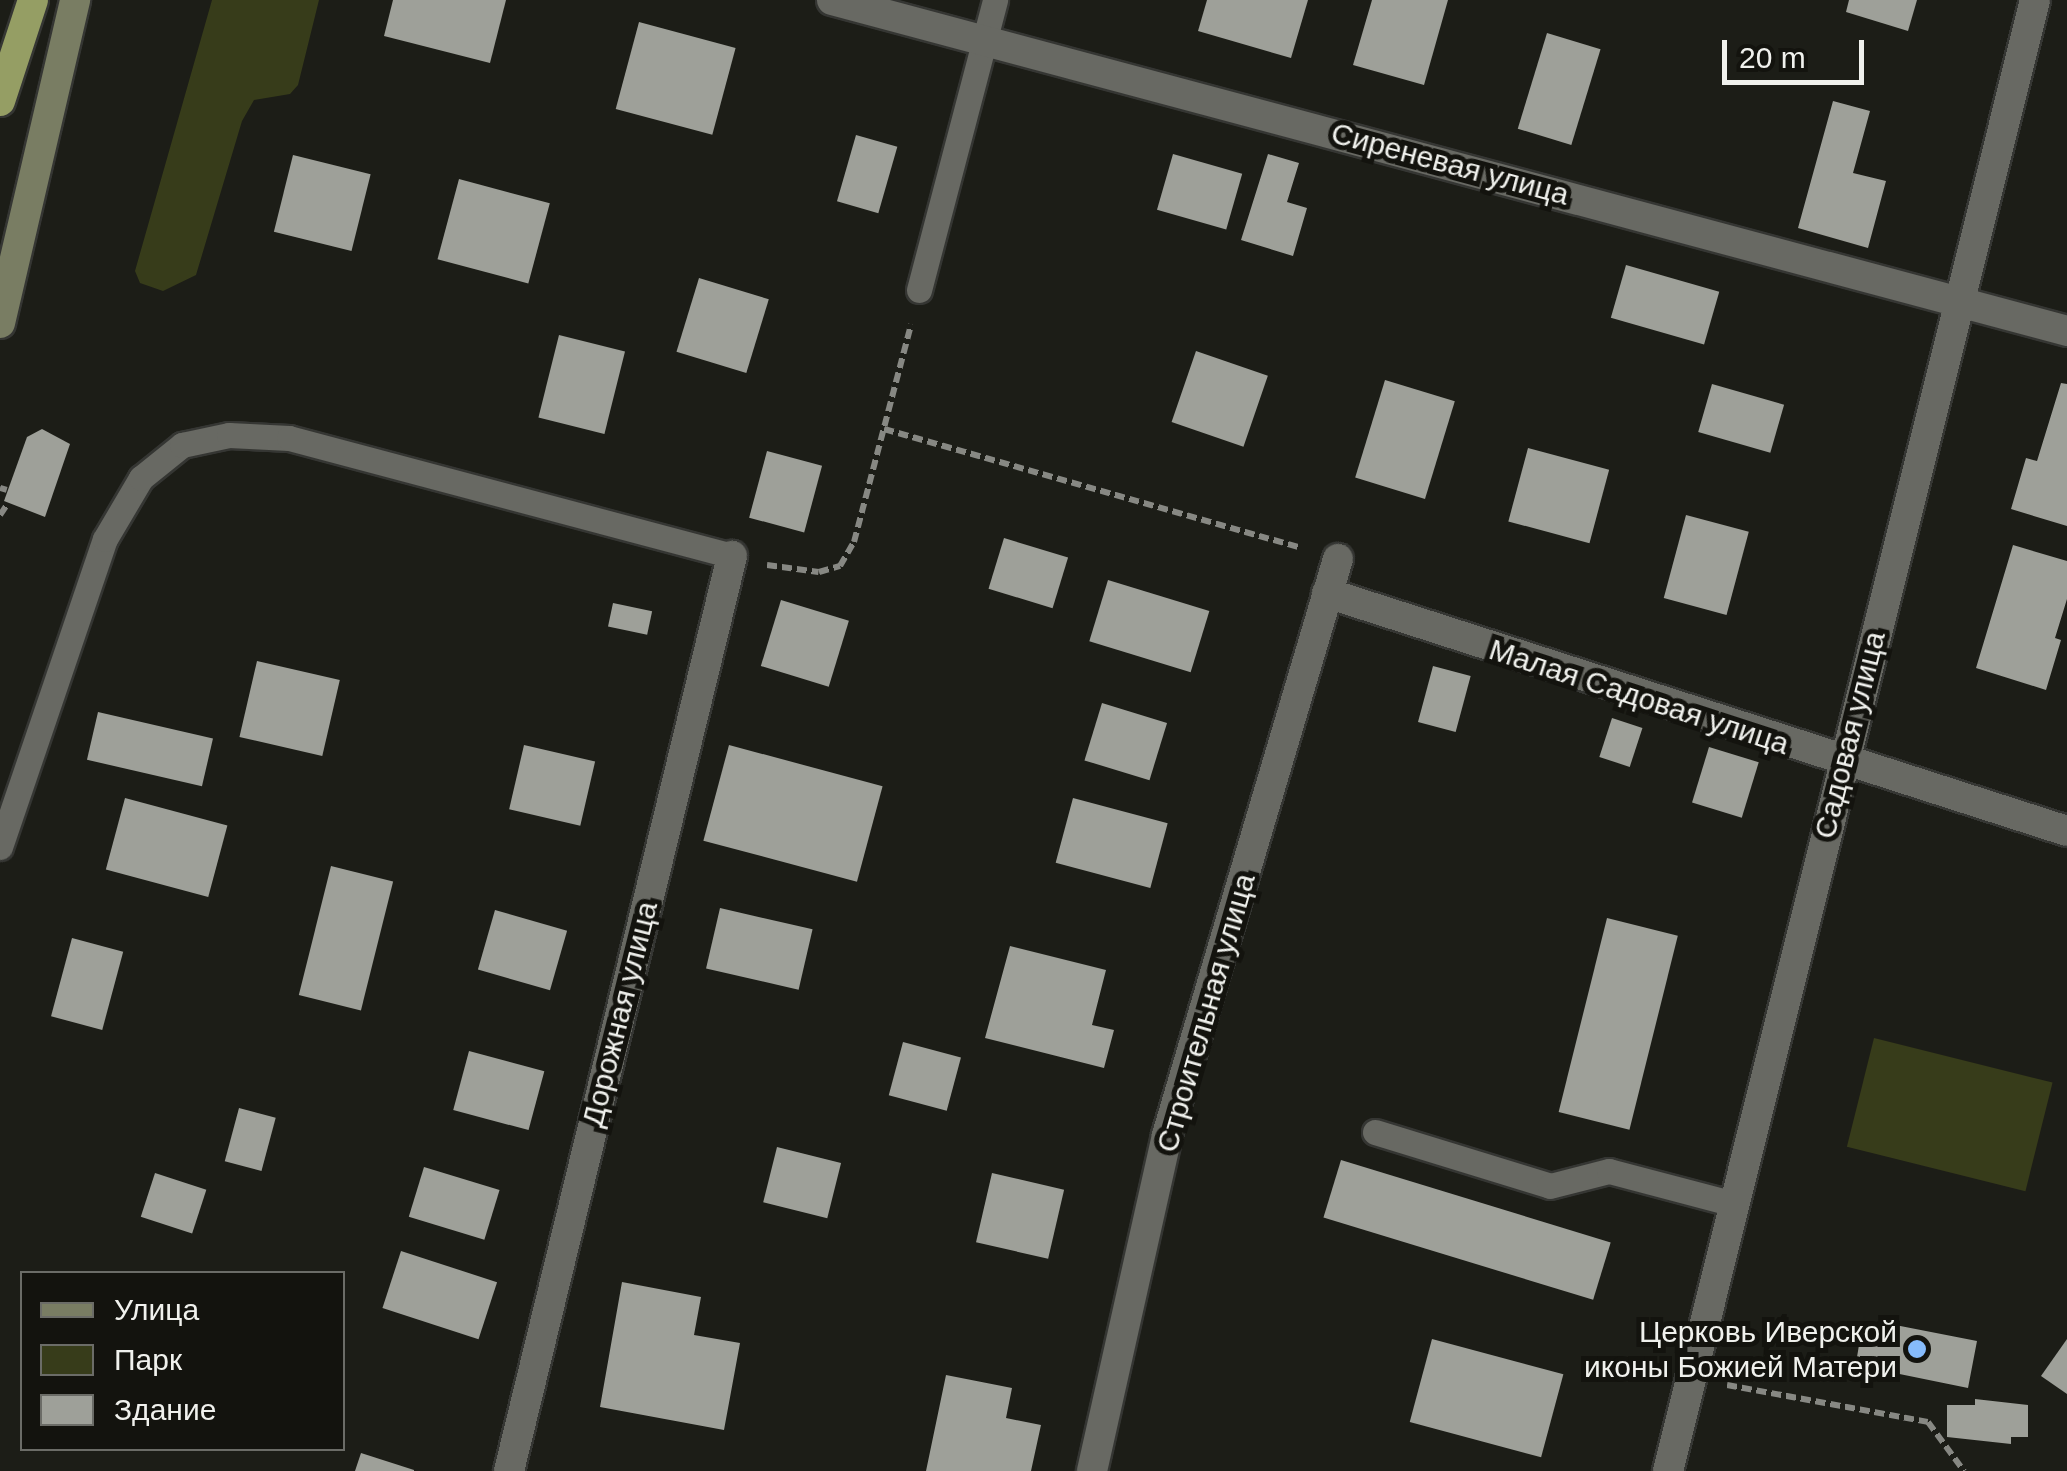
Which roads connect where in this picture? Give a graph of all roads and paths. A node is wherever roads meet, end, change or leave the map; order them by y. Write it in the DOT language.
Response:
graph roads {
  1 [pos="33,0"];
  2 [pos="76,0"];
  3 [pos="832,0"];
  4 [pos="995,0"];
  5 [pos="2035,0"];
  6 [pos="984,40"];
  7 [pos="0,102"];
  8 [pos="919,290"];
  9 [pos="1959,300"];
  10 [pos="0,322"];
  11 [pos="2067,332"];
  12 [pos="884,428"];
  13 [pos="8,503"];
  14 [pos="0,515"];
  15 [pos="732,556"];
  16 [pos="1338,559"];
  17 [pos="1327,593"];
  18 [pos="1843,764"];
  19 [pos="2067,832"];
  20 [pos="0,847"];
  21 [pos="1375,1132"];
  22 [pos="1734,1204"];
  23 [pos="1691,1378"];
  24 [pos="509,1471"];
  25 [pos="1092,1471"];
  26 [pos="1668,1471"];
  27 [pos="1964,1471"];
  1 -- 7 [label="highway"];
  2 -- 10 [label="main road"];
  3 -- 6 [label="street, Сиреневая улица"];
  4 -- 6 [label="lane"];
  5 -- 9 [label="street, Садовая улица"];
  6 -- 8 [label="lane"];
  6 -- 9 [label="street, Сиреневая улица"];
  8 -- 12 [label="path"];
  9 -- 11 [label="street, Сиреневая улица"];
  9 -- 18 [label="street, Садовая улица"];
  12 -- 15 [label="path"];
  12 -- 16 [label="path"];
  13 -- 14 [label="path"];
  15 -- 20 [label="lane"];
  15 -- 24 [label="street, Дорожная улица"];
  16 -- 17 [label="street, Строительная улица"];
  17 -- 18 [label="street, Малая Садовая улица"];
  17 -- 25 [label="street, Строительная улица"];
  18 -- 19 [label="street, Малая Садовая улица"];
  18 -- 22 [label="street, Садовая улица"];
  21 -- 22 [label="lane"];
  22 -- 23 [label="street, Садовая улица"];
  23 -- 26 [label="street, Садовая улица"];
  23 -- 27 [label="path"];
}
